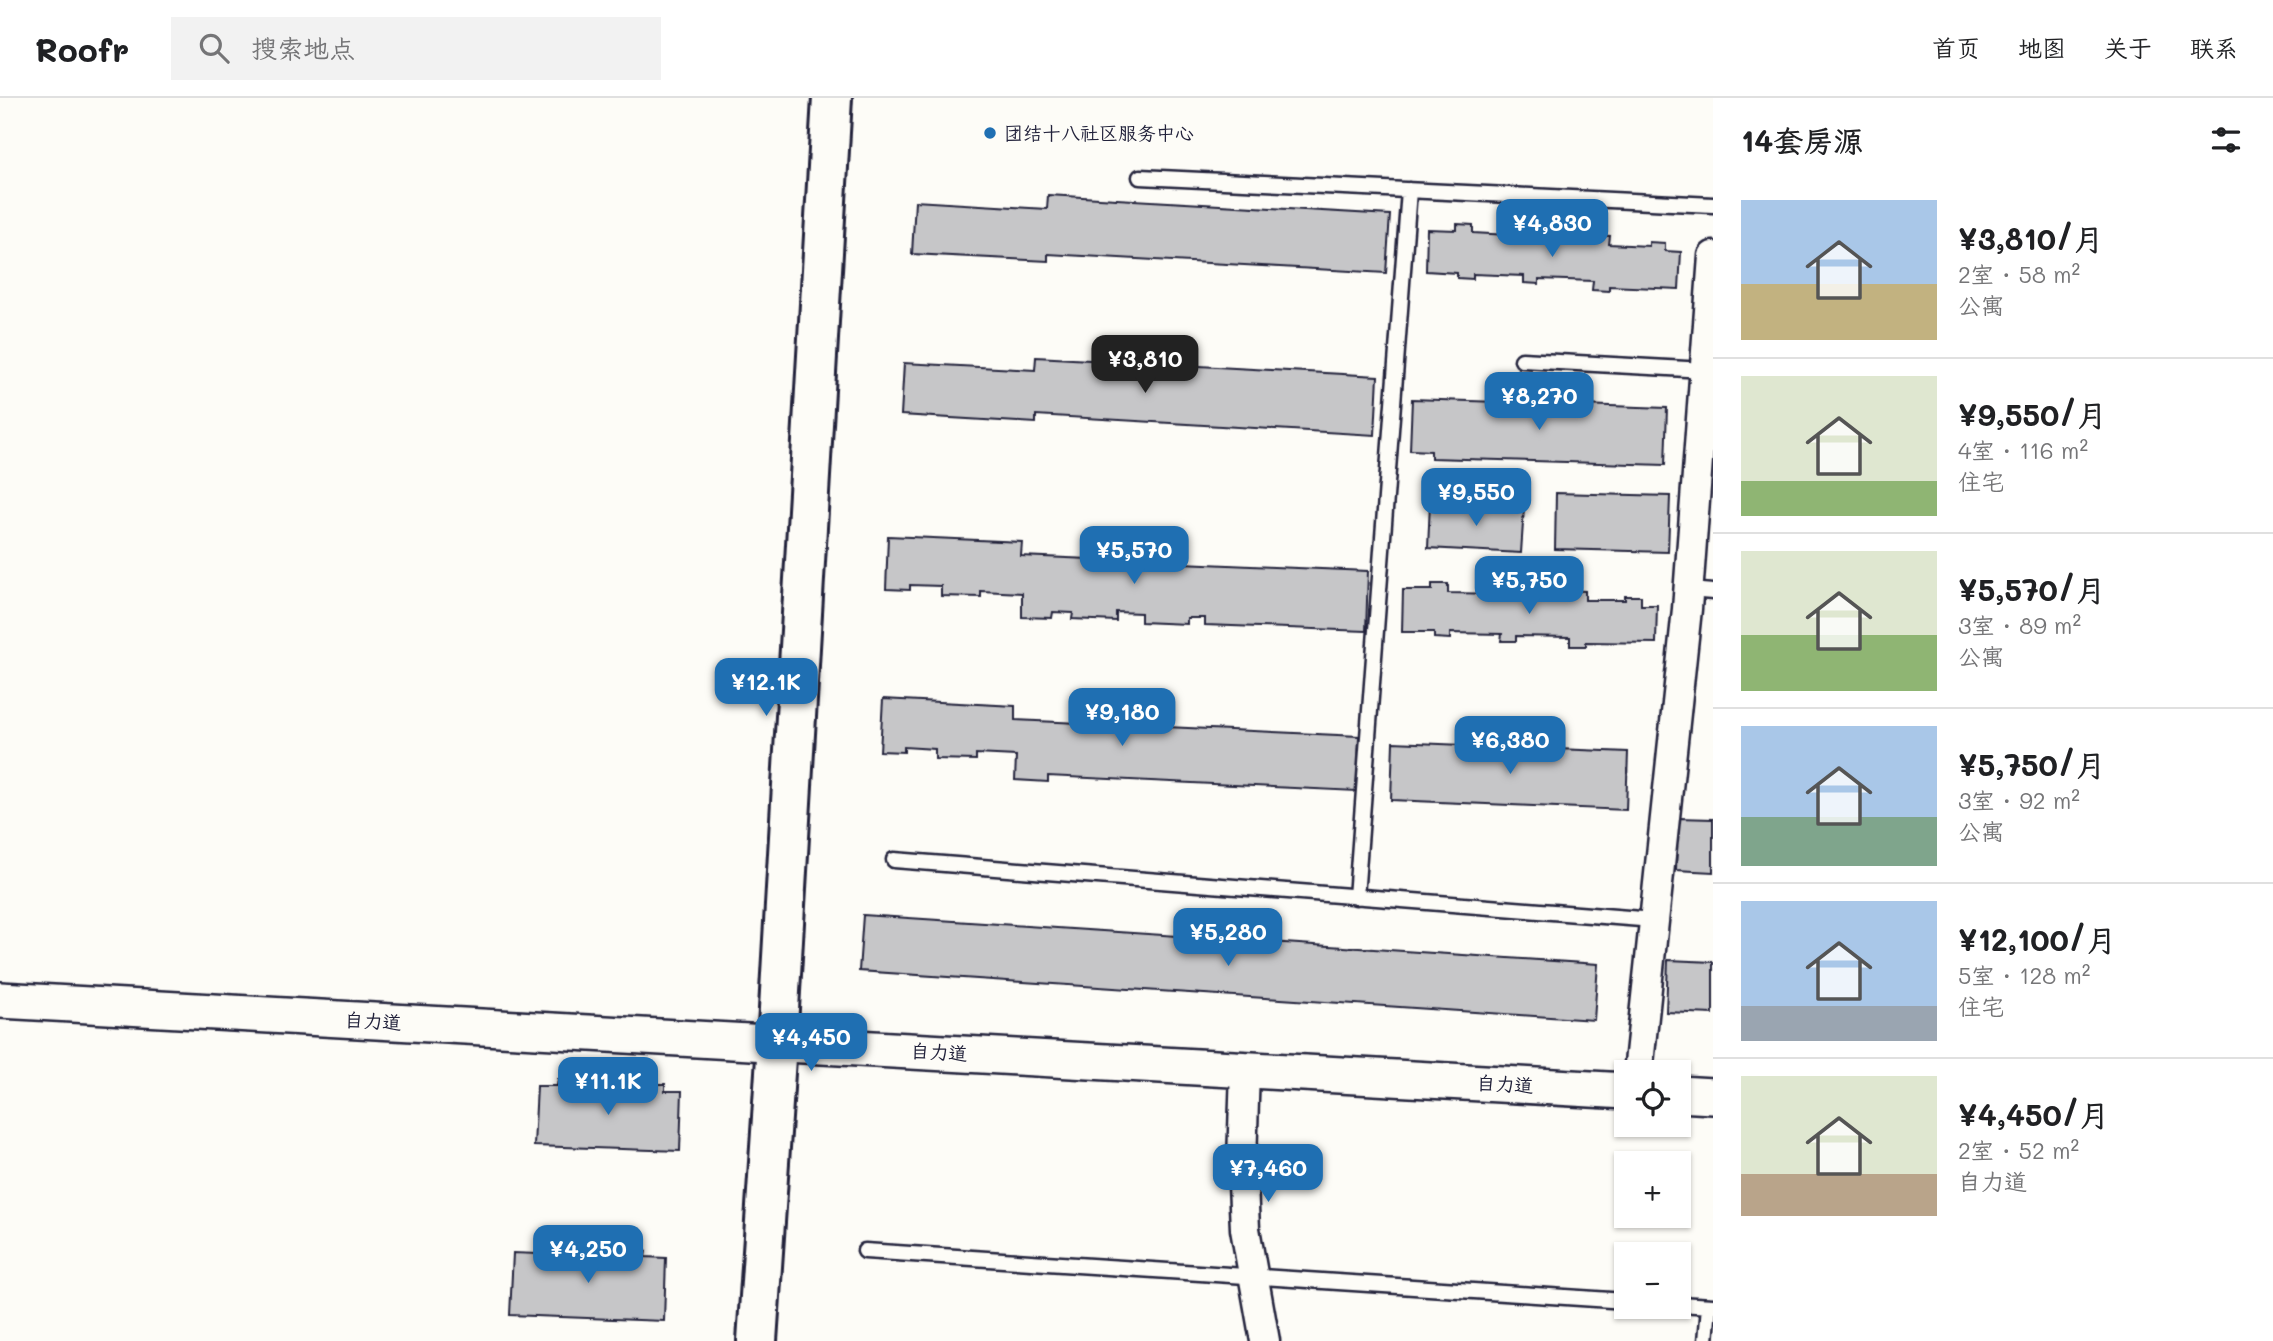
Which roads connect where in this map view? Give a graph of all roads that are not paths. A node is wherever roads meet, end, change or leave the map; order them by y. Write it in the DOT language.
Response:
graph roads {
  1 [pos="832,98"];
  2 [pos="1140,177"];
  3 [pos="1409,190"];
  4 [pos="1713,205"];
  5 [pos="1713,256"];
  6 [pos="1522,360"];
  7 [pos="1705,370"];
  8 [pos="1708,410"];
  9 [pos="1701,591"];
  10 [pos="894,860"];
  11 [pos="1356,897"];
  12 [pos="1654,920"];
  13 [pos="0,1000"];
  14 [pos="777,1043"];
  15 [pos="1639,1060"];
  16 [pos="1245,1070"];
  17 [pos="1614,1090"];
  18 [pos="1691,1095"];
  19 [pos="1713,1096"];
  20 [pos="865,1251"];
  21 [pos="1254,1278"];
  22 [pos="1614,1300"];
  23 [pos="1691,1305"];
  24 [pos="1711,1306"];
  25 [pos="757,1341"];
  26 [pos="1265,1341"];
  27 [pos="1706,1341"];
  1 -- 14 [label="main road"];
  2 -- 3 [label="lane"];
  3 -- 4 [label="lane"];
  3 -- 11 [label="lane"];
  5 -- 7 [label="street"];
  6 -- 7 [label="lane"];
  7 -- 8 [label="street"];
  8 -- 9 [label="street"];
  9 -- 12 [label="street"];
  10 -- 11 [label="lane"];
  11 -- 12 [label="lane"];
  12 -- 15 [label="street"];
  13 -- 14 [label="street, 自力道"];
  14 -- 16 [label="street, 自力道"];
  14 -- 25 [label="main road"];
  16 -- 17 [label="street, 自力道"];
  16 -- 21 [label="street"];
  18 -- 19 [label="street"];
  20 -- 21 [label="lane"];
  21 -- 22 [label="lane"];
  21 -- 26 [label="street"];
  23 -- 24 [label="lane"];
  24 -- 27 [label="lane"];
}
